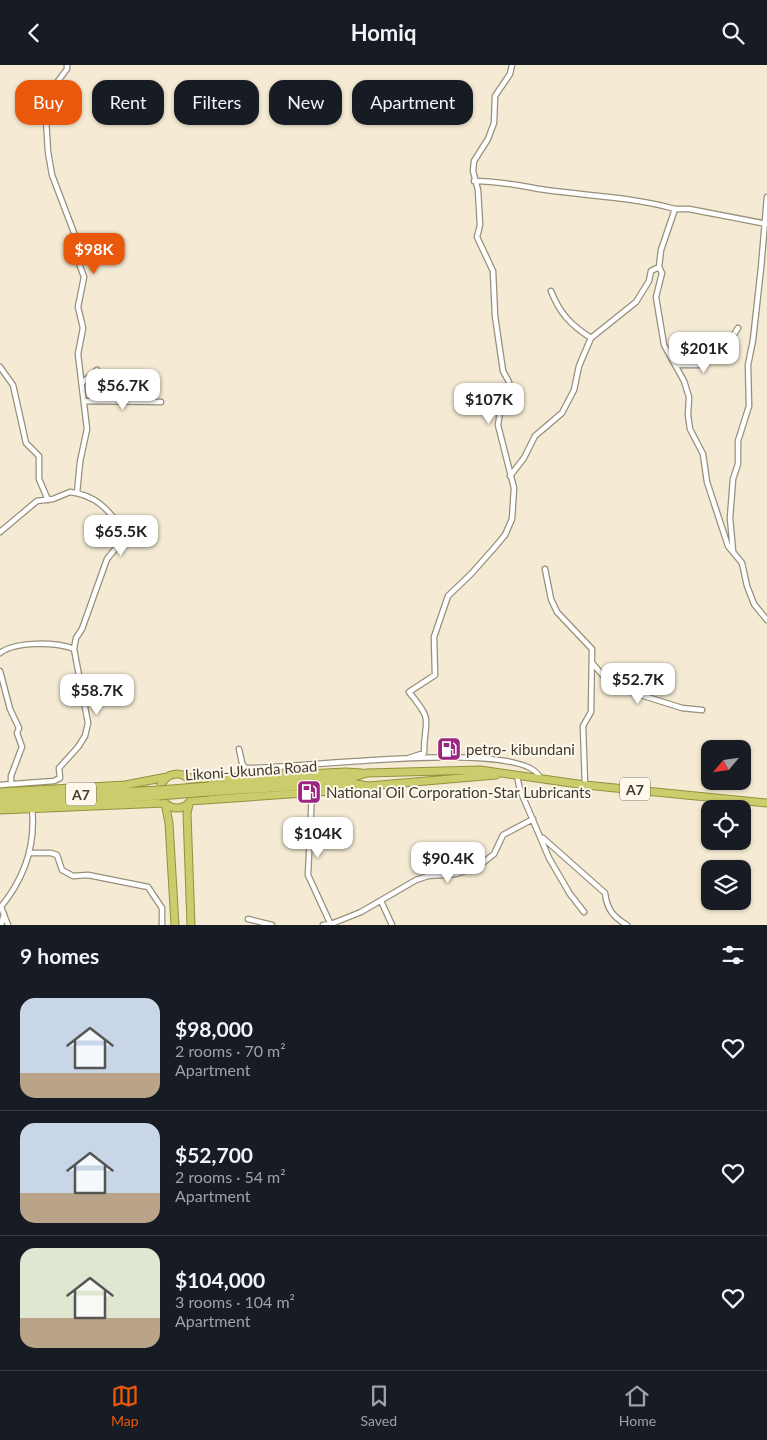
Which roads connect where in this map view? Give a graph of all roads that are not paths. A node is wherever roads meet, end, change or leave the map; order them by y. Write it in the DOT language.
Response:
graph roads {
  1 [pos="67,65"];
  2 [pos="512,65"];
  3 [pos="474,181"];
  4 [pos="767,197"];
  5 [pos="675,209"];
  6 [pos="765,224"];
  7 [pos="659,267"];
  8 [pos="551,291"];
  9 [pos="738,328"];
  10 [pos="591,338"];
  11 [pos="708,347"];
  12 [pos="704,361"];
  13 [pos="676,365"];
  14 [pos="0,367"];
  15 [pos="98,370"];
  16 [pos="82,383"];
  17 [pos="84,401"];
  18 [pos="161,402"];
  19 [pos="510,476"];
  20 [pos="77,493"];
  21 [pos="48,500"];
  22 [pos="0,532"];
  23 [pos="733,553"];
  24 [pos="545,569"];
  25 [pos="767,620"];
  26 [pos="74,649"];
  27 [pos="0,653"];
  28 [pos="593,664"];
  29 [pos="0,671"];
  30 [pos="702,710"];
  31 [pos="239,749"];
  32 [pos="409,758"];
  33 [pos="367,773"];
  34 [pos="504,775"];
  35 [pos="517,775"];
  36 [pos="167,777"];
  37 [pos="186,777"];
  38 [pos="540,778"];
  39 [pos="351,780"];
  40 [pos="11,784"];
  41 [pos="0,785"];
  42 [pos="585,785"];
  43 [pos="368,786"];
  44 [pos="312,792"];
  45 [pos="1,801"];
  46 [pos="190,801"];
  47 [pos="165,803"];
  48 [pos="767,803"];
  49 [pos="32,808"];
  50 [pos="533,819"];
  51 [pos="542,838"];
  52 [pos="31,853"];
  53 [pos="381,901"];
  54 [pos="1,907"];
  55 [pos="584,912"];
  56 [pos="4,914"];
  57 [pos="248,919"];
  58 [pos="1,924"];
  59 [pos="8,925"];
  60 [pos="162,925"];
  61 [pos="175,925"];
  62 [pos="191,925"];
  63 [pos="272,925"];
  64 [pos="323,925"];
  65 [pos="331,925"];
  66 [pos="392,925"];
  67 [pos="627,925"];
  1 -- 16 [label="street"];
  2 -- 3 [label="street"];
  3 -- 5 [label="street"];
  3 -- 19 [label="street"];
  4 -- 6 [label="street"];
  5 -- 6 [label="street"];
  5 -- 7 [label="street"];
  6 -- 23 [label="street"];
  7 -- 10 [label="street"];
  7 -- 13 [label="street"];
  8 -- 10 [label="street"];
  9 -- 12 [label="street"];
  10 -- 19 [label="street"];
  11 -- 12 [label="street"];
  12 -- 13 [label="street"];
  13 -- 23 [label="street"];
  14 -- 21 [label="street"];
  15 -- 16 [label="street"];
  16 -- 17 [label="street"];
  17 -- 18 [label="street"];
  17 -- 20 [label="street"];
  19 -- 32 [label="street"];
  20 -- 21 [label="street"];
  20 -- 26 [label="street"];
  21 -- 22 [label="street"];
  23 -- 25 [label="street"];
  24 -- 28 [label="street"];
  26 -- 27 [label="street"];
  26 -- 40 [label="street"];
  28 -- 30 [label="street"];
  28 -- 42 [label="street"];
  29 -- 40 [label="street"];
  31 -- 32 [label="street"];
  32 -- 38 [label="street"];
  33 -- 34 [label="highway, Likoni-Ukunda Road / A7"];
  33 -- 37 [label="highway"];
  33 -- 39 [label="highway, Likoni-Ukunda Road / A7"];
  34 -- 35 [label="highway, Likoni-Ukunda Road / A7"];
  34 -- 43 [label="highway, Likoni-Ukunda Road / A7"];
  35 -- 38 [label="highway, Likoni-Ukunda Road / A7"];
  35 -- 50 [label="street"];
  36 -- 37 [label="highway"];
  36 -- 45 [label="highway"];
  36 -- 47 [label="highway"];
  37 -- 46 [label="highway"];
  38 -- 42 [label="highway, Likoni-Ukunda Road / A7"];
  39 -- 43 [label="highway, Likoni-Ukunda Road / A7"];
  39 -- 45 [label="highway, Likoni-Ukunda Road / A7, bridge"];
  40 -- 41 [label="street"];
  42 -- 48 [label="highway, Likoni-Ukunda Road / A7"];
  43 -- 44 [label="highway"];
  44 -- 46 [label="highway"];
  44 -- 65 [label="street"];
  45 -- 49 [label="highway"];
  46 -- 47 [label="highway"];
  46 -- 62 [label="highway"];
  47 -- 49 [label="highway"];
  47 -- 61 [label="highway"];
  49 -- 52 [label="street"];
  50 -- 51 [label="street"];
  50 -- 53 [label="street"];
  51 -- 55 [label="street"];
  51 -- 67 [label="street"];
  52 -- 54 [label="street"];
  52 -- 60 [label="street"];
  53 -- 65 [label="street"];
  53 -- 66 [label="street"];
  54 -- 56 [label="street"];
  56 -- 58 [label="street"];
  56 -- 59 [label="street"];
  57 -- 63 [label="street"];
  58 -- 59 [label="street"];
  64 -- 65 [label="street"];
}
